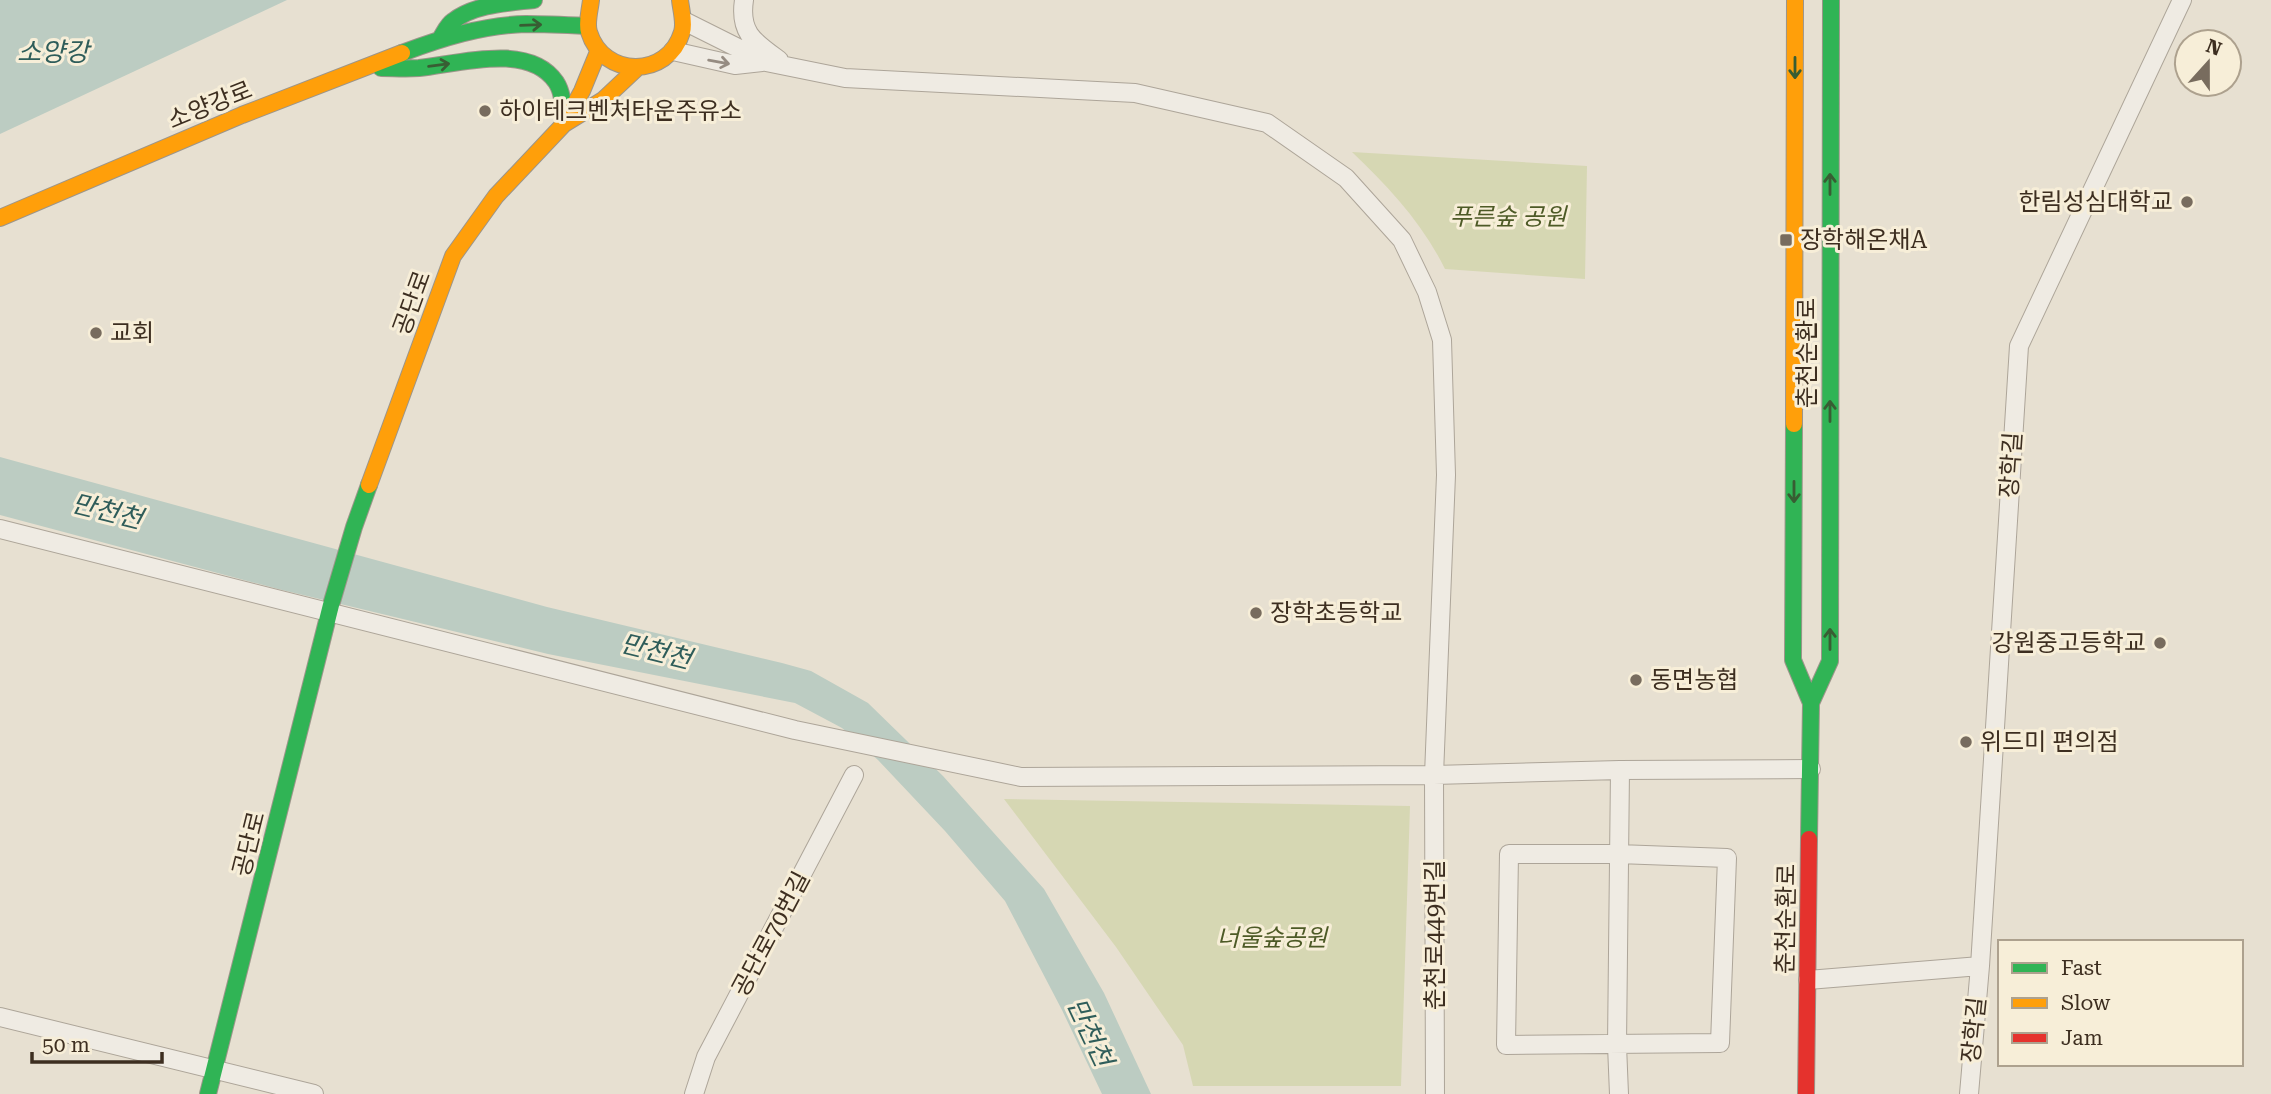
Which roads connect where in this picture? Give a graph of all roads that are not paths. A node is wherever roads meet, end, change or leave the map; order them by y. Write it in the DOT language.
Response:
graph roads {
  1 [pos="534,0"];
  2 [pos="591,0"];
  3 [pos="680,0"];
  4 [pos="744,0"];
  5 [pos="1796,0"];
  6 [pos="1831,0"];
  7 [pos="2182,0"];
  8 [pos="684,21"];
  9 [pos="587,26"];
  10 [pos="440,39"];
  11 [pos="673,51"];
  12 [pos="598,52"];
  13 [pos="765,62"];
  14 [pos="787,66"];
  15 [pos="371,68"];
  16 [pos="636,69"];
  17 [pos="564,124"];
  18 [pos="0,218"];
  19 [pos="0,529"];
  20 [pos="330,608"];
  21 [pos="1811,703"];
  22 [pos="1811,769"];
  23 [pos="1620,770"];
  24 [pos="854,775"];
  25 [pos="1434,775"];
  26 [pos="1618,854"];
  27 [pos="1980,966"];
  28 [pos="1808,980"];
  29 [pos="0,1017"];
  30 [pos="1617,1045"];
  31 [pos="214,1069"];
  32 [pos="208,1094"];
  33 [pos="314,1094"];
  34 [pos="694,1094"];
  35 [pos="1435,1094"];
  36 [pos="1619,1094"];
  37 [pos="1806,1094"];
  38 [pos="1969,1094"];
  1 -- 10 [label="street, 소양강로"];
  2 -- 9 [label="street"];
  3 -- 8 [label="street"];
  4 -- 14 [label="street"];
  5 -- 21 [label="street, 춘천순환로, one-way"];
  21 -- 6 [label="street, 춘천순환로, one-way"];
  7 -- 27 [label="street, 장학길"];
  8 -- 11 [label="street"];
  8 -- 13 [label="street"];
  10 -- 9 [label="street, 소양강로, one-way"];
  9 -- 12 [label="street"];
  10 -- 15 [label="street, 소양강로"];
  11 -- 13 [label="street, one-way"];
  11 -- 16 [label="street"];
  12 -- 16 [label="street"];
  12 -- 17 [label="street, 공단로"];
  13 -- 14 [label="street, 춘천로449번길"];
  14 -- 25 [label="street, 춘천로449번길"];
  15 -- 17 [label="street, one-way"];
  15 -- 18 [label="street, 소양강로"];
  16 -- 17 [label="street, 공단로"];
  17 -- 20 [label="street, 공단로"];
  19 -- 20 [label="street"];
  20 -- 25 [label="street"];
  20 -- 31 [label="street, 공단로"];
  21 -- 22 [label="street, 춘천순환로"];
  22 -- 23 [label="street"];
  22 -- 28 [label="street, 춘천순환로"];
  23 -- 25 [label="street"];
  23 -- 26 [label="street"];
  24 -- 34 [label="street, 공단로70번길"];
  25 -- 35 [label="street, 춘천로449번길"];
  26 -- 30 [label="street"];
  26 -- 30 [label="street"];
  26 -- 30 [label="street"];
  27 -- 28 [label="street, 장학길"];
  27 -- 38 [label="street, 장학길"];
  28 -- 37 [label="street, 춘천순환로"];
  29 -- 31 [label="street"];
  30 -- 36 [label="street"];
  31 -- 32 [label="street, 공단로"];
  31 -- 33 [label="street"];
}
